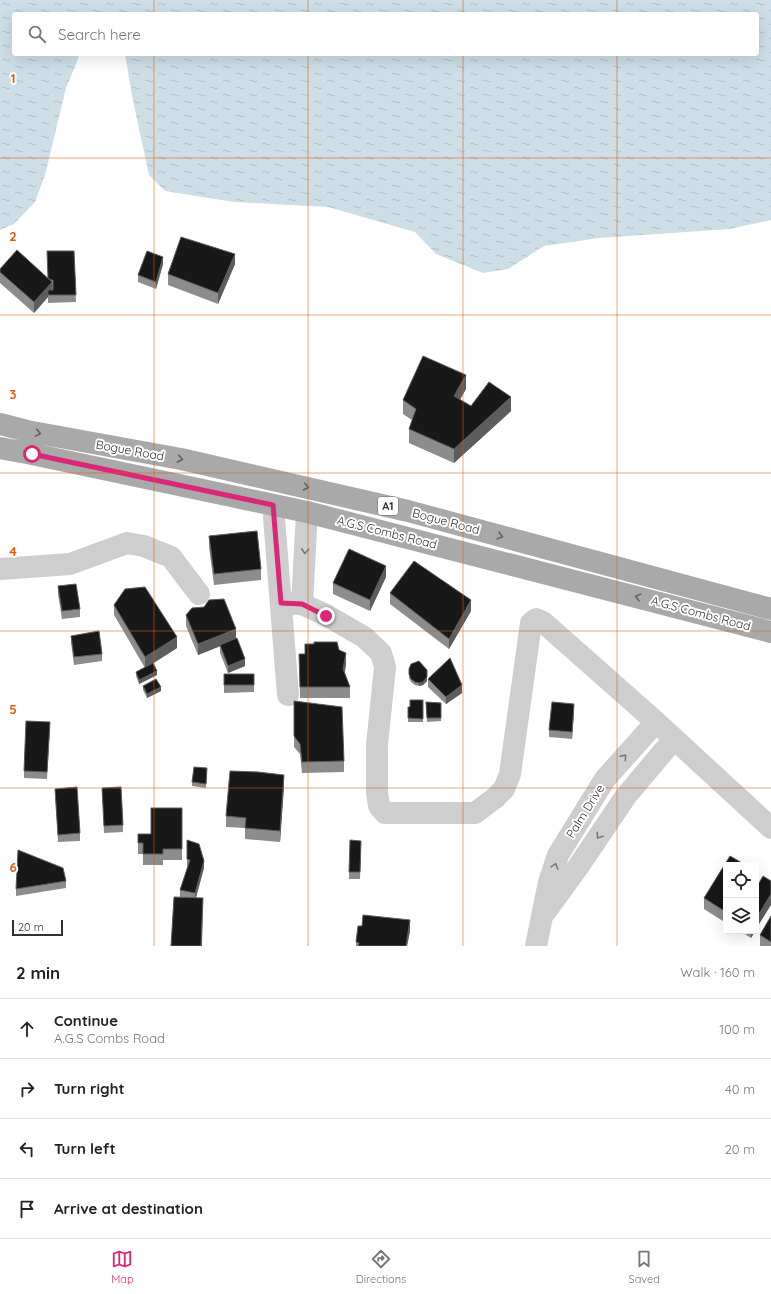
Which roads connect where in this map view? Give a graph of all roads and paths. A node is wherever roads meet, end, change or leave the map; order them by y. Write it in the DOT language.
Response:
graph roads {
  1 [pos="1,431"];
  2 [pos="0,448"];
  3 [pos="273,505"];
  4 [pos="308,512"];
  5 [pos="0,569"];
  6 [pos="199,594"];
  7 [pos="291,603"];
  8 [pos="771,609"];
  9 [pos="771,632"];
  10 [pos="288,695"];
  11 [pos="656,722"];
  12 [pos="674,739"];
  13 [pos="595,795"];
  14 [pos="616,811"];
  15 [pos="769,819"];
  16 [pos="542,917"];
  17 [pos="536,946"];
  1 -- 8 [label="main road, Bogue Road / A1, one-way"];
  2 -- 3 [label="main road, A.G.S Combs Road / A1"];
  3 -- 4 [label="main road, A.G.S Combs Road / A1"];
  3 -- 7 [label="street"];
  4 -- 7 [label="street, one-way"];
  9 -- 4 [label="main road, A.G.S Combs Road / A1, one-way"];
  5 -- 6 [label="street"];
  7 -- 10 [label="street"];
  7 -- 11 [label="street"];
  11 -- 12 [label="street"];
  13 -- 11 [label="street, Palm Drive, one-way"];
  12 -- 14 [label="street, Palm Drive"];
  12 -- 15 [label="street"];
  13 -- 14 [label="street"];
  16 -- 13 [label="street, Palm Drive, one-way"];
  14 -- 16 [label="street, Palm Drive, one-way"];
  16 -- 17 [label="street, Palm Drive"];
}
